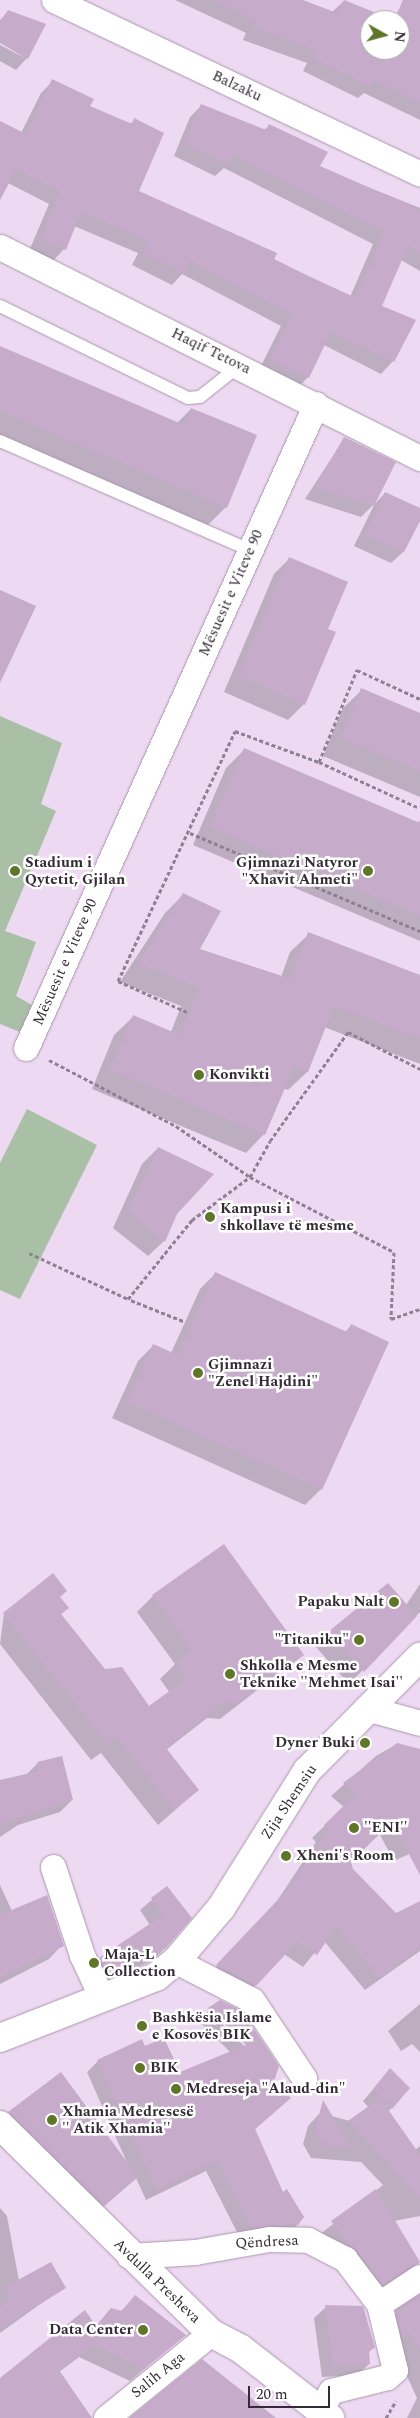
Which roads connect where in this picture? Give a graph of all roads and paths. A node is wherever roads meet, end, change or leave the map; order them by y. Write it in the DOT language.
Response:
graph roads {
  1 [pos="54,0"];
  2 [pos="420,174"];
  3 [pos="0,248"];
  4 [pos="0,306"];
  5 [pos="239,366"];
  6 [pos="316,404"];
  7 [pos="0,441"];
  8 [pos="420,458"];
  9 [pos="250,550"];
  10 [pos="420,699"];
  11 [pos="319,762"];
  12 [pos="417,807"];
  13 [pos="190,833"];
  14 [pos="420,931"];
  15 [pos="187,1012"];
  16 [pos="26,1048"];
  17 [pos="420,1069"];
  18 [pos="250,1177"];
  19 [pos="28,1253"];
  20 [pos="128,1299"];
  21 [pos="420,1309"];
  22 [pos="183,1321"];
  23 [pos="420,1657"];
  24 [pos="366,1708"];
  25 [pos="420,1724"];
  26 [pos="53,1867"];
  27 [pos="176,1961"];
  28 [pos="102,1998"];
  29 [pos="0,2038"];
  30 [pos="304,2078"];
  31 [pos="0,2125"];
  32 [pos="129,2256"];
  33 [pos="420,2277"];
  34 [pos="379,2304"];
  35 [pos="211,2333"];
  36 [pos="317,2412"];
  37 [pos="106,2418"];
  1 -- 2 [label="street, Balzaku"];
  3 -- 5 [label="street, Haqif Tetova"];
  4 -- 5 [label="lane"];
  5 -- 6 [label="street, Haqif Tetova"];
  6 -- 8 [label="street, Haqif Tetova"];
  6 -- 9 [label="street, Mësuesit e Viteve 90"];
  7 -- 9 [label="lane"];
  9 -- 16 [label="street, Mësuesit e Viteve 90"];
  10 -- 11 [label="path"];
  11 -- 12 [label="path"];
  11 -- 13 [label="path"];
  13 -- 14 [label="path"];
  13 -- 15 [label="path"];
  16 -- 18 [label="path"];
  17 -- 18 [label="path"];
  18 -- 20 [label="path"];
  18 -- 21 [label="path"];
  19 -- 20 [label="path"];
  20 -- 22 [label="path"];
  23 -- 24 [label="main road, Zija Shemsiu"];
  24 -- 25 [label="street"];
  24 -- 27 [label="main road, Zija Shemsiu"];
  26 -- 28 [label="street"];
  27 -- 28 [label="main road, Zija Shemsiu"];
  27 -- 30 [label="street"];
  28 -- 29 [label="main road, Zija Shemsiu"];
  31 -- 32 [label="main road, Avdulla Presheva"];
  32 -- 34 [label="street, Qëndresa"];
  32 -- 35 [label="main road, Avdulla Presheva"];
  33 -- 34 [label="street"];
  34 -- 36 [label="street, Qëndresa"];
  35 -- 36 [label="main road, Avdulla Presheva"];
  35 -- 37 [label="street, Salih Aga"];
}
